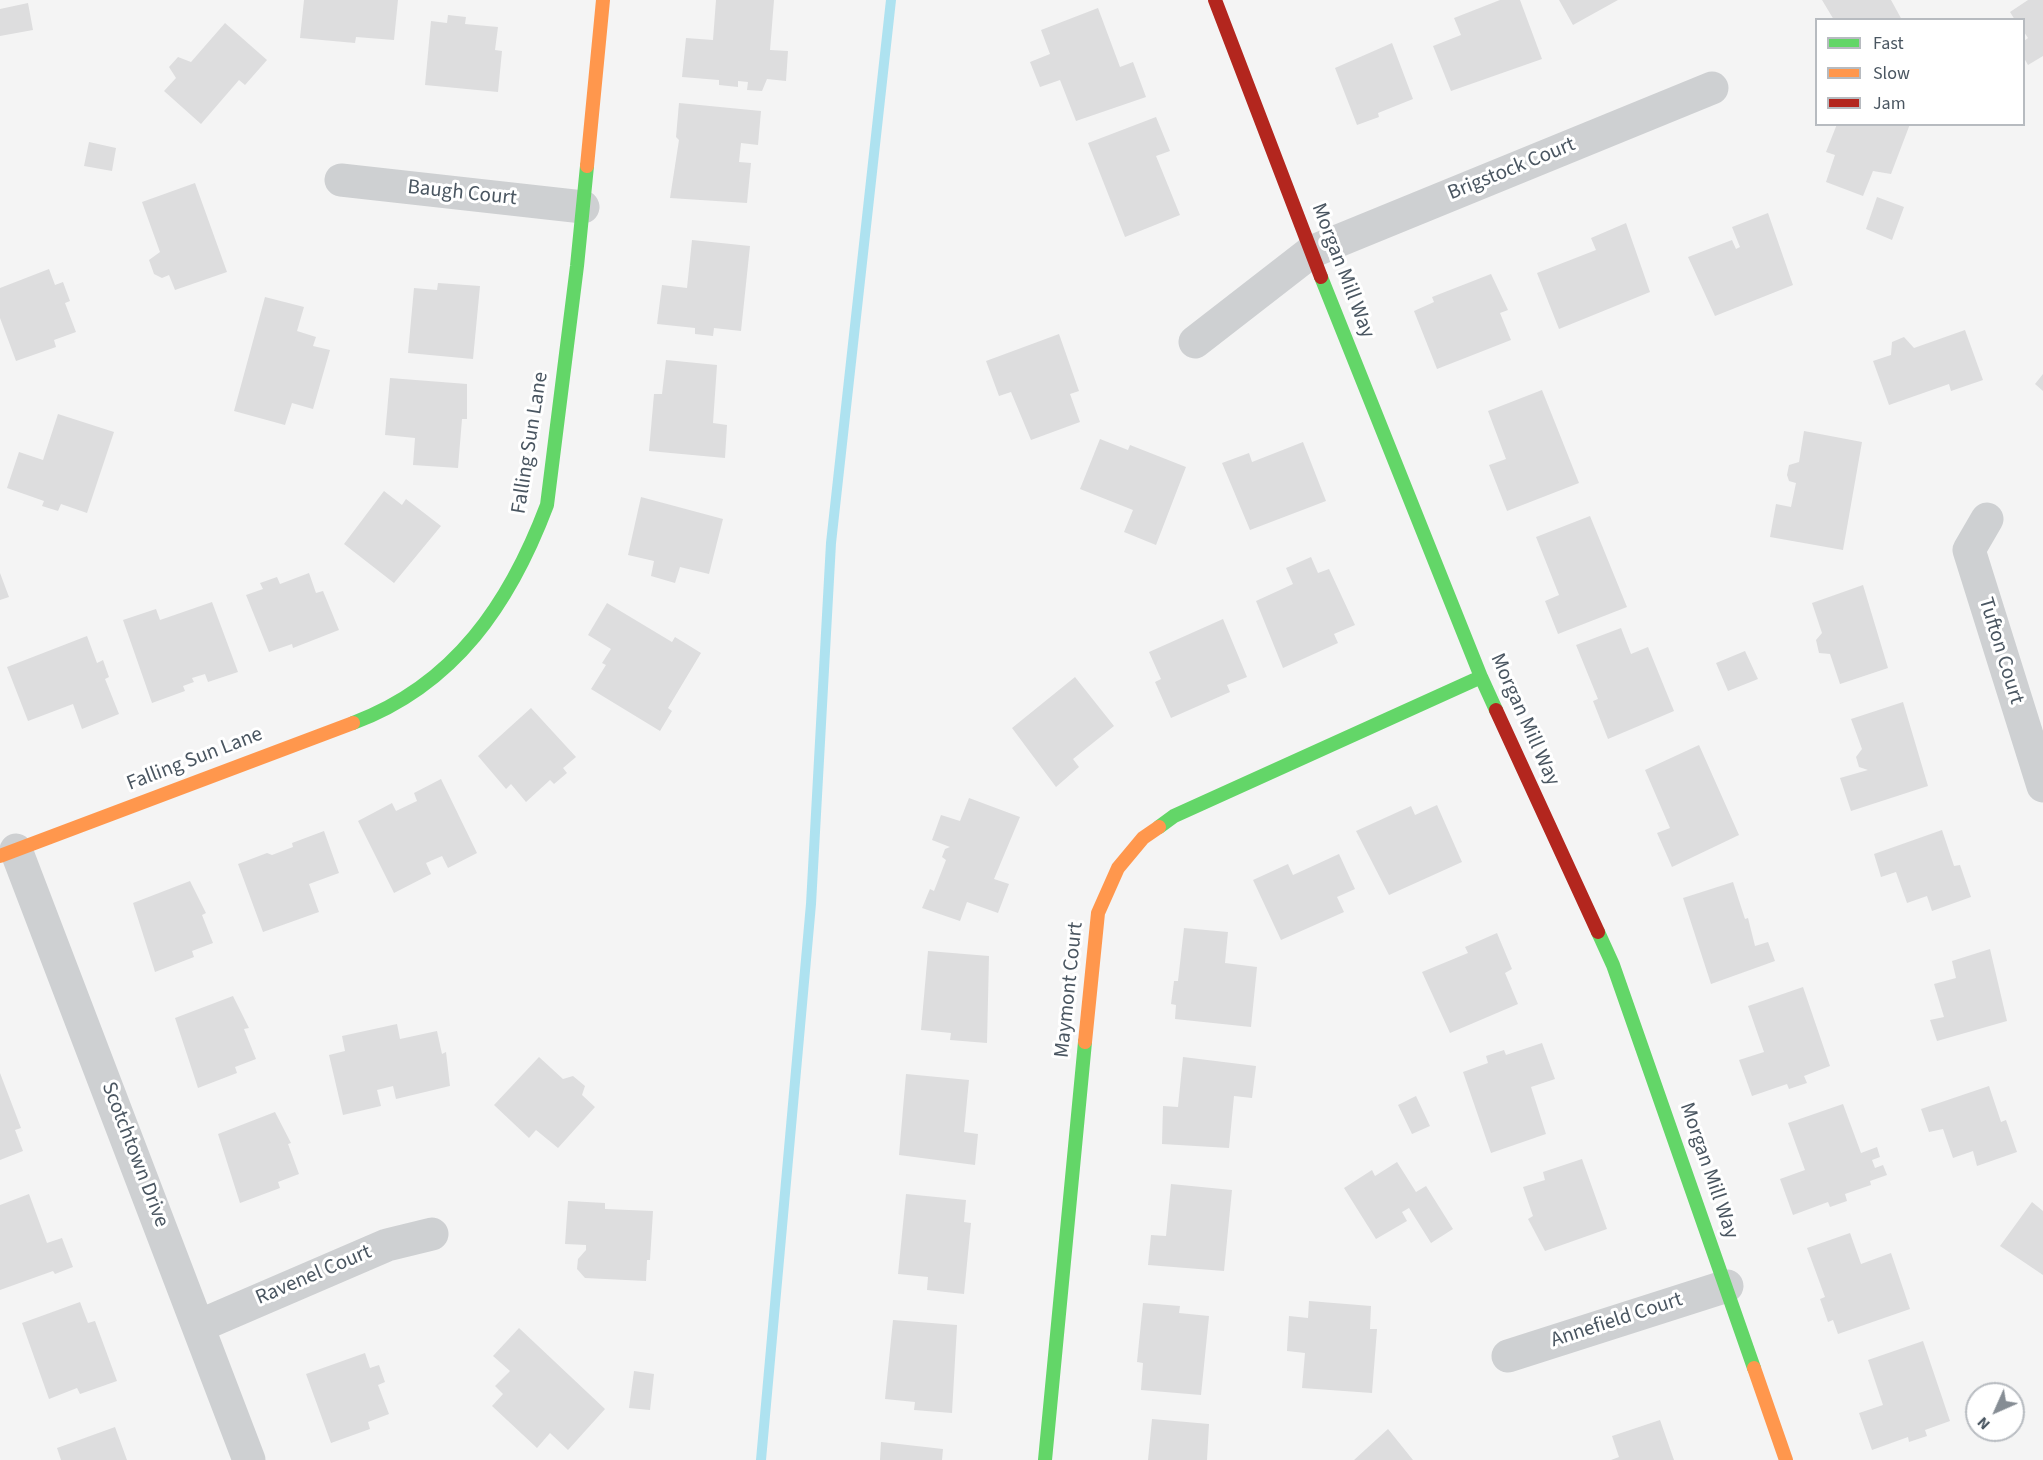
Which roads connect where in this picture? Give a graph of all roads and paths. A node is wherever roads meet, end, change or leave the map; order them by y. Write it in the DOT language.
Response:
graph roads {
  1 [pos="603,0"];
  2 [pos="1215,0"];
  3 [pos="1712,88"];
  4 [pos="341,180"];
  5 [pos="583,207"];
  6 [pos="1311,252"];
  7 [pos="1195,342"];
  8 [pos="1987,519"];
  9 [pos="1481,677"];
  10 [pos="2043,786"];
  11 [pos="8,853"];
  12 [pos="432,1234"];
  13 [pos="1727,1286"];
  14 [pos="199,1326"];
  15 [pos="1508,1356"];
  16 [pos="249,1460"];
  17 [pos="1045,1460"];
  18 [pos="1786,1460"];
  1 -- 5 [label="street, Falling Sun Lane"];
  2 -- 6 [label="street, Morgan Mill Way"];
  3 -- 6 [label="street, Brigstock Court"];
  4 -- 5 [label="street, Baugh Court"];
  5 -- 11 [label="street, Falling Sun Lane"];
  6 -- 7 [label="street, Brigstock Court"];
  6 -- 9 [label="street, Morgan Mill Way"];
  8 -- 10 [label="street, Tufton Court"];
  9 -- 13 [label="street, Morgan Mill Way"];
  9 -- 17 [label="street, Maymont Court"];
  11 -- 14 [label="street, Scotchtown Drive"];
  12 -- 14 [label="street, Ravenel Court"];
  13 -- 15 [label="street, Annefield Court"];
  13 -- 18 [label="street, Morgan Mill Way"];
  14 -- 16 [label="street, Scotchtown Drive"];
}
